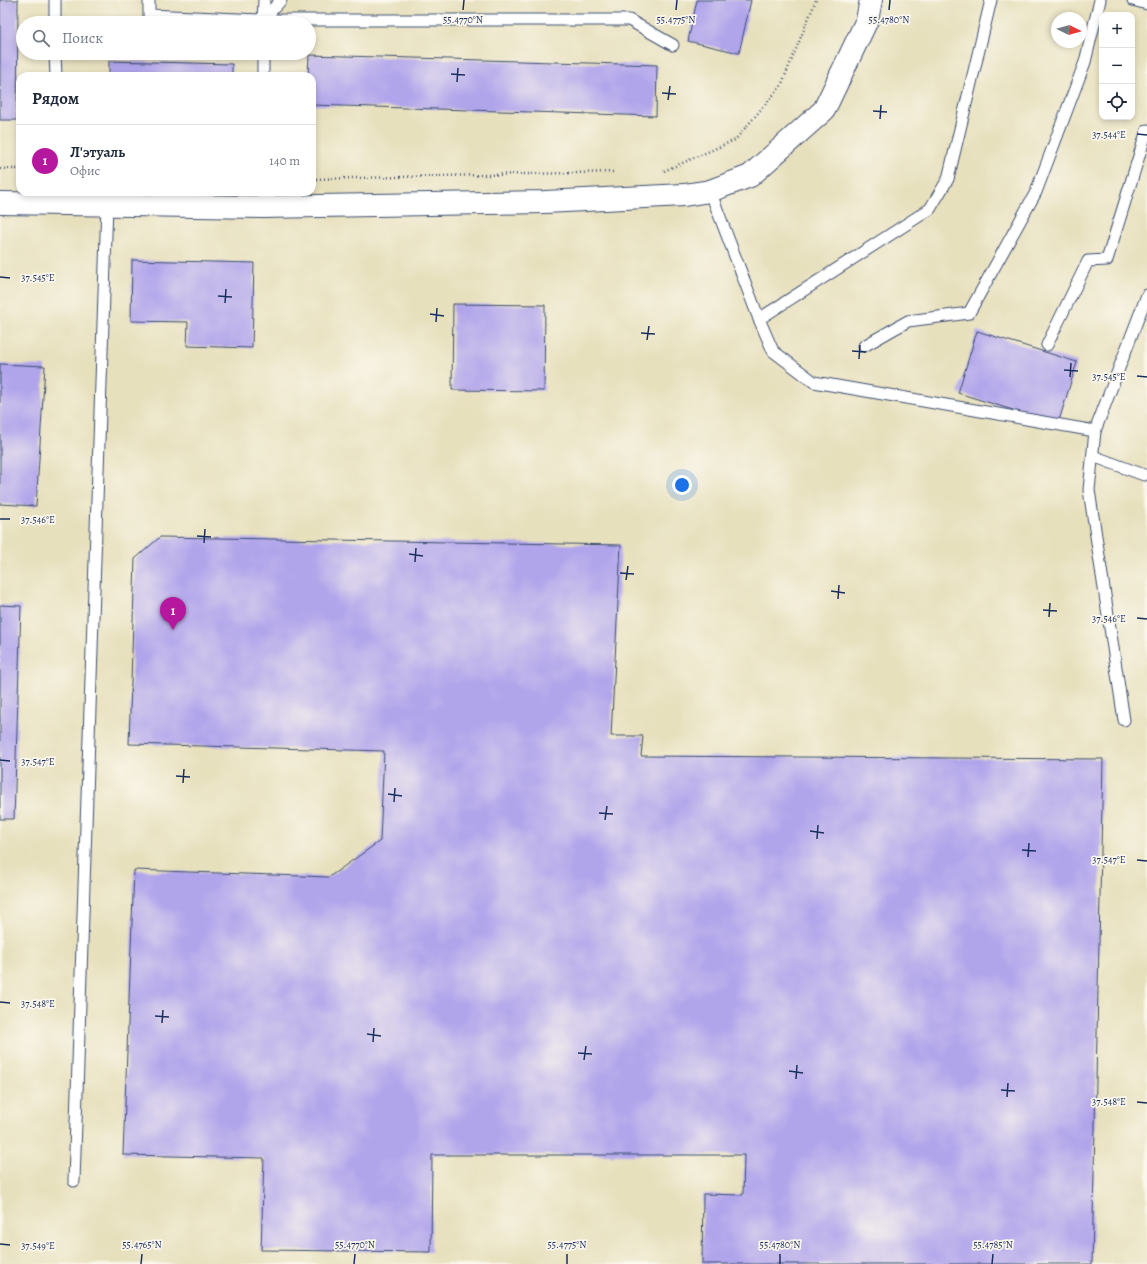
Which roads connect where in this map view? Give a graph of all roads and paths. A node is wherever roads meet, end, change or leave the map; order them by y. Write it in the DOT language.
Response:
graph roads {
  1 [pos="55,0"];
  2 [pos="149,0"];
  3 [pos="264,0"];
  4 [pos="282,0"];
  5 [pos="816,0"];
  6 [pos="870,0"];
  7 [pos="991,0"];
  8 [pos="1100,0"];
  9 [pos="1133,0"];
  10 [pos="1147,4"];
  11 [pos="55,16"];
  12 [pos="168,16"];
  13 [pos="263,16"];
  14 [pos="268,16"];
  15 [pos="316,21"];
  16 [pos="673,45"];
  17 [pos="56,60"];
  18 [pos="263,60"];
  19 [pos="56,72"];
  20 [pos="263,72"];
  21 [pos="1147,130"];
  22 [pos="0,169"];
  23 [pos="16,169"];
  24 [pos="664,171"];
  25 [pos="616,172"];
  26 [pos="316,179"];
  27 [pos="710,190"];
  28 [pos="57,198"];
  29 [pos="263,199"];
  30 [pos="0,204"];
  31 [pos="107,205"];
  32 [pos="1147,295"];
  33 [pos="759,319"];
  34 [pos="1046,344"];
  35 [pos="864,346"];
  36 [pos="1095,431"];
  37 [pos="1092,456"];
  38 [pos="1146,473"];
  39 [pos="1124,720"];
  40 [pos="74,1181"];
  1 -- 11 [label="lane"];
  2 -- 12 [label="lane"];
  3 -- 13 [label="lane"];
  4 -- 14 [label="lane"];
  5 -- 24 [label="path"];
  6 -- 27 [label="street"];
  7 -- 33 [label="lane"];
  8 -- 35 [label="lane"];
  9 -- 10 [label="lane"];
  15 -- 16 [label="lane"];
  17 -- 19 [label="lane"];
  18 -- 20 [label="lane"];
  21 -- 34 [label="lane"];
  22 -- 23 [label="path"];
  25 -- 26 [label="path"];
  27 -- 29 [label="street"];
  27 -- 33 [label="lane"];
  28 -- 30 [label="street"];
  28 -- 31 [label="street"];
  29 -- 31 [label="street"];
  31 -- 40 [label="lane"];
  32 -- 36 [label="lane"];
  33 -- 36 [label="lane"];
  36 -- 37 [label="lane"];
  37 -- 38 [label="lane"];
  37 -- 39 [label="lane"];
}
